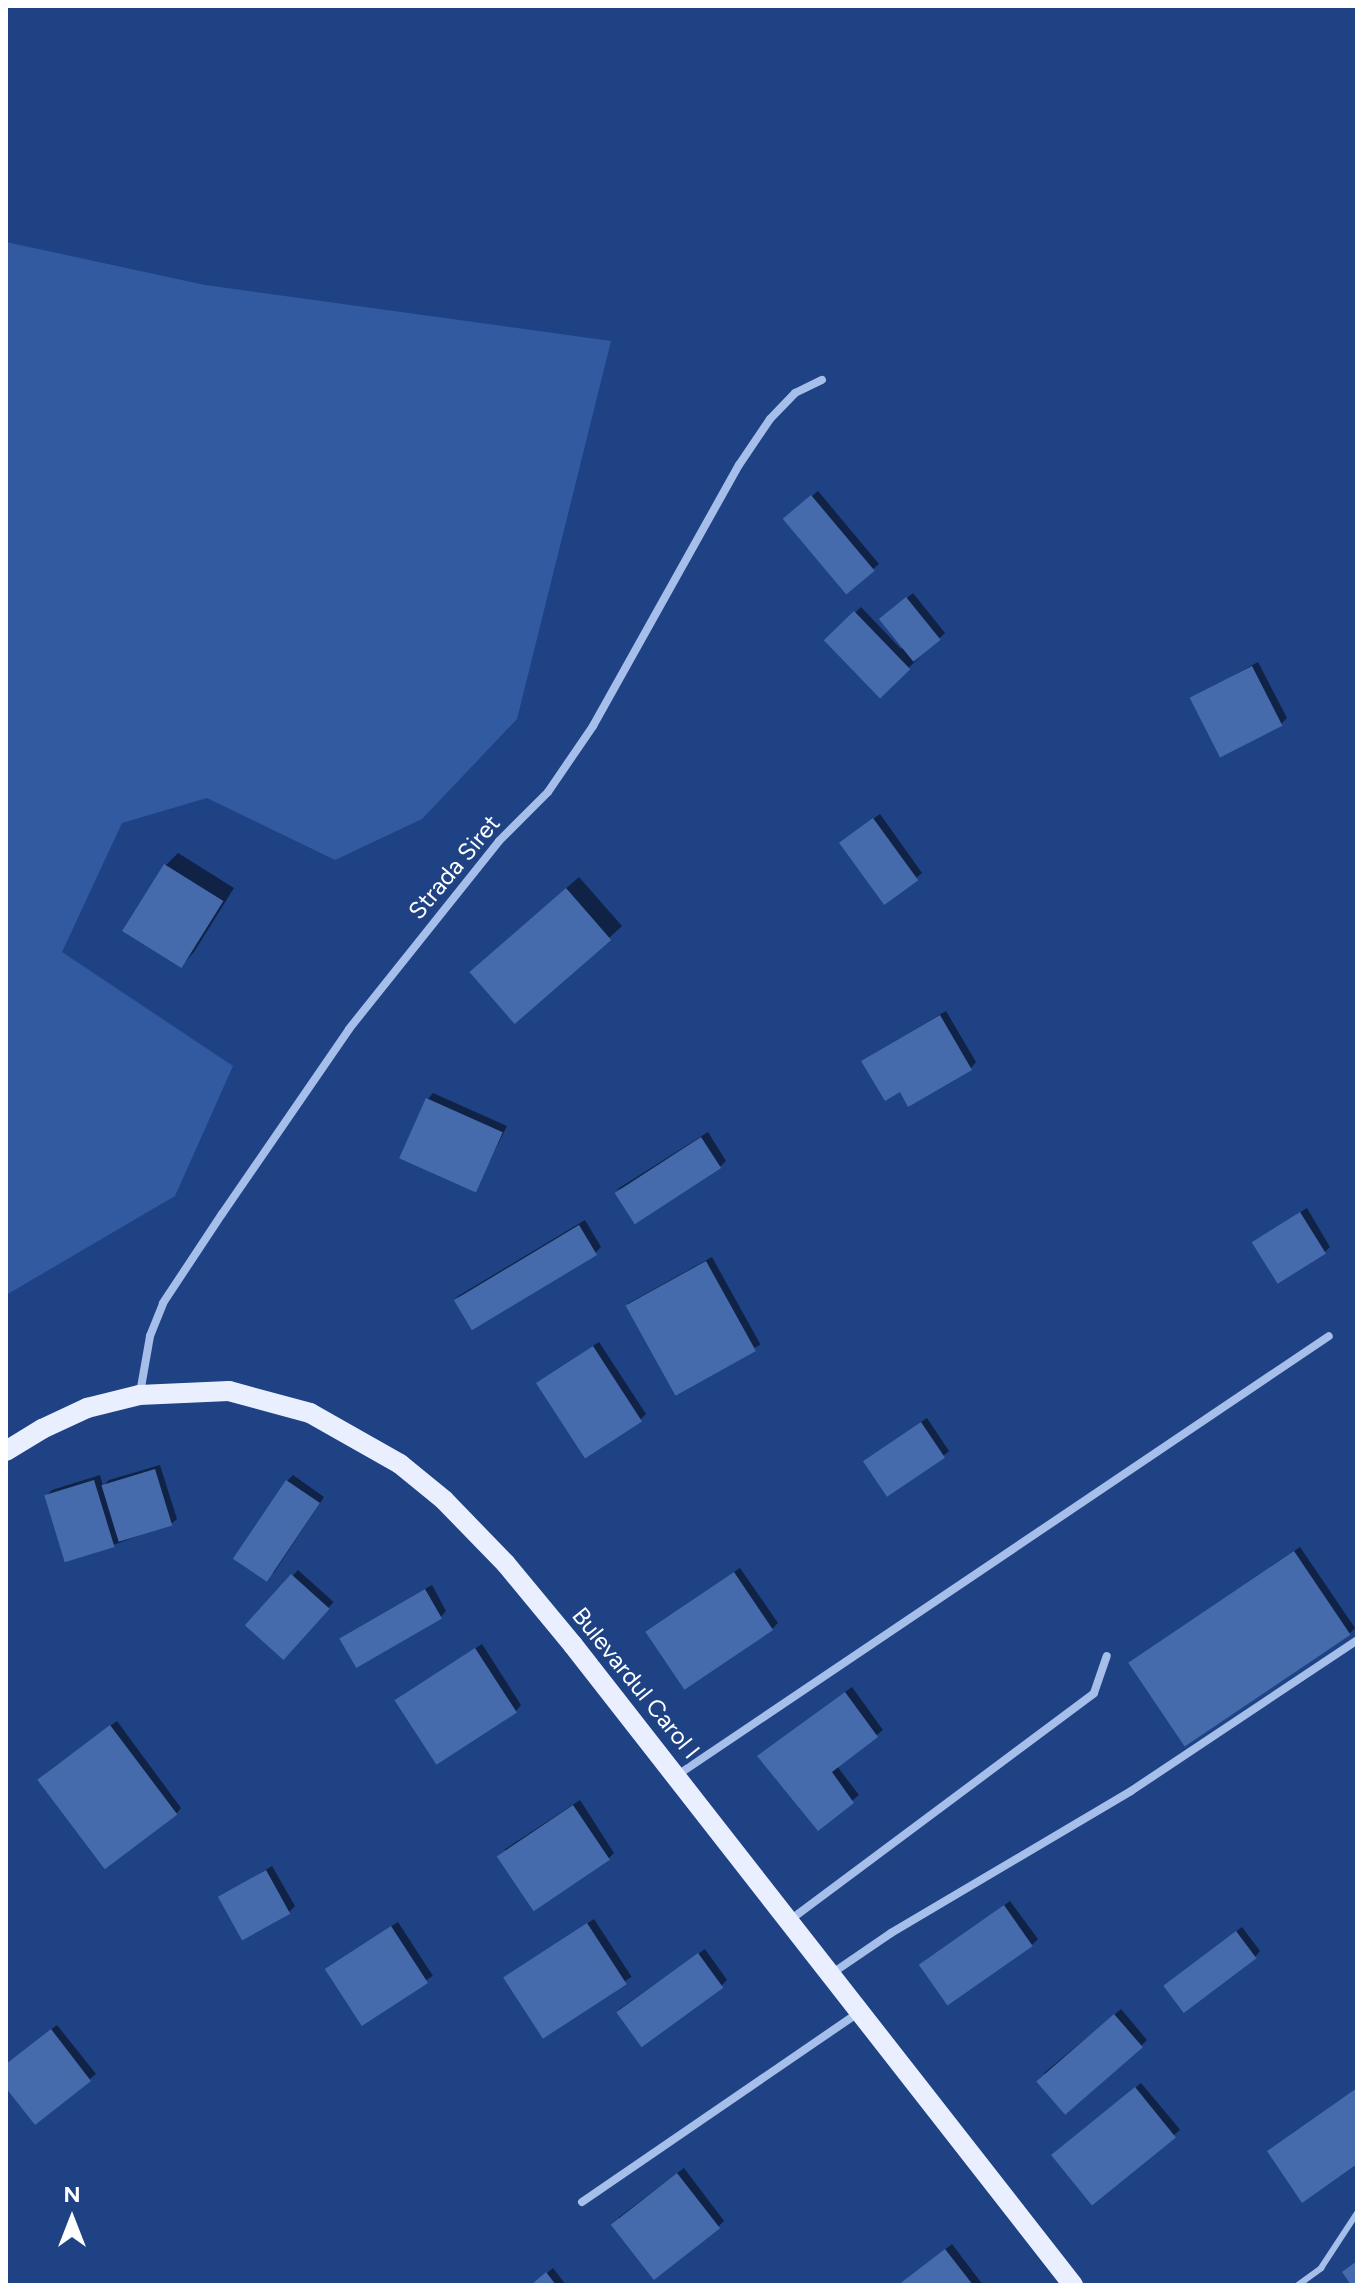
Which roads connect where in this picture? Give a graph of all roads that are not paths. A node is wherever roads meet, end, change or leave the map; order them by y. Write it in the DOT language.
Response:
graph roads {
  1 [pos="822,380"];
  2 [pos="1329,1336"];
  3 [pos="139,1395"];
  4 [pos="6,1451"];
  5 [pos="1357,1640"];
  6 [pos="1107,1656"];
  7 [pos="676,1776"];
  8 [pos="787,1922"];
  9 [pos="829,1976"];
  10 [pos="857,2014"];
  11 [pos="582,2202"];
  12 [pos="1357,2213"];
  13 [pos="1073,2285"];
  14 [pos="1298,2285"];
  1 -- 3 [label="street, Strada Siret"];
  2 -- 7 [label="street"];
  3 -- 4 [label="main road, Bulevardul Carol I"];
  3 -- 7 [label="main road, Bulevardul Carol I"];
  5 -- 9 [label="street"];
  6 -- 8 [label="street"];
  7 -- 8 [label="main road, Bulevardul Carol I"];
  8 -- 9 [label="main road, Bulevardul Carol I"];
  9 -- 10 [label="main road, Bulevardul Carol I"];
  10 -- 11 [label="street"];
  10 -- 13 [label="main road, Bulevardul Carol I"];
  12 -- 14 [label="lane"];
}
